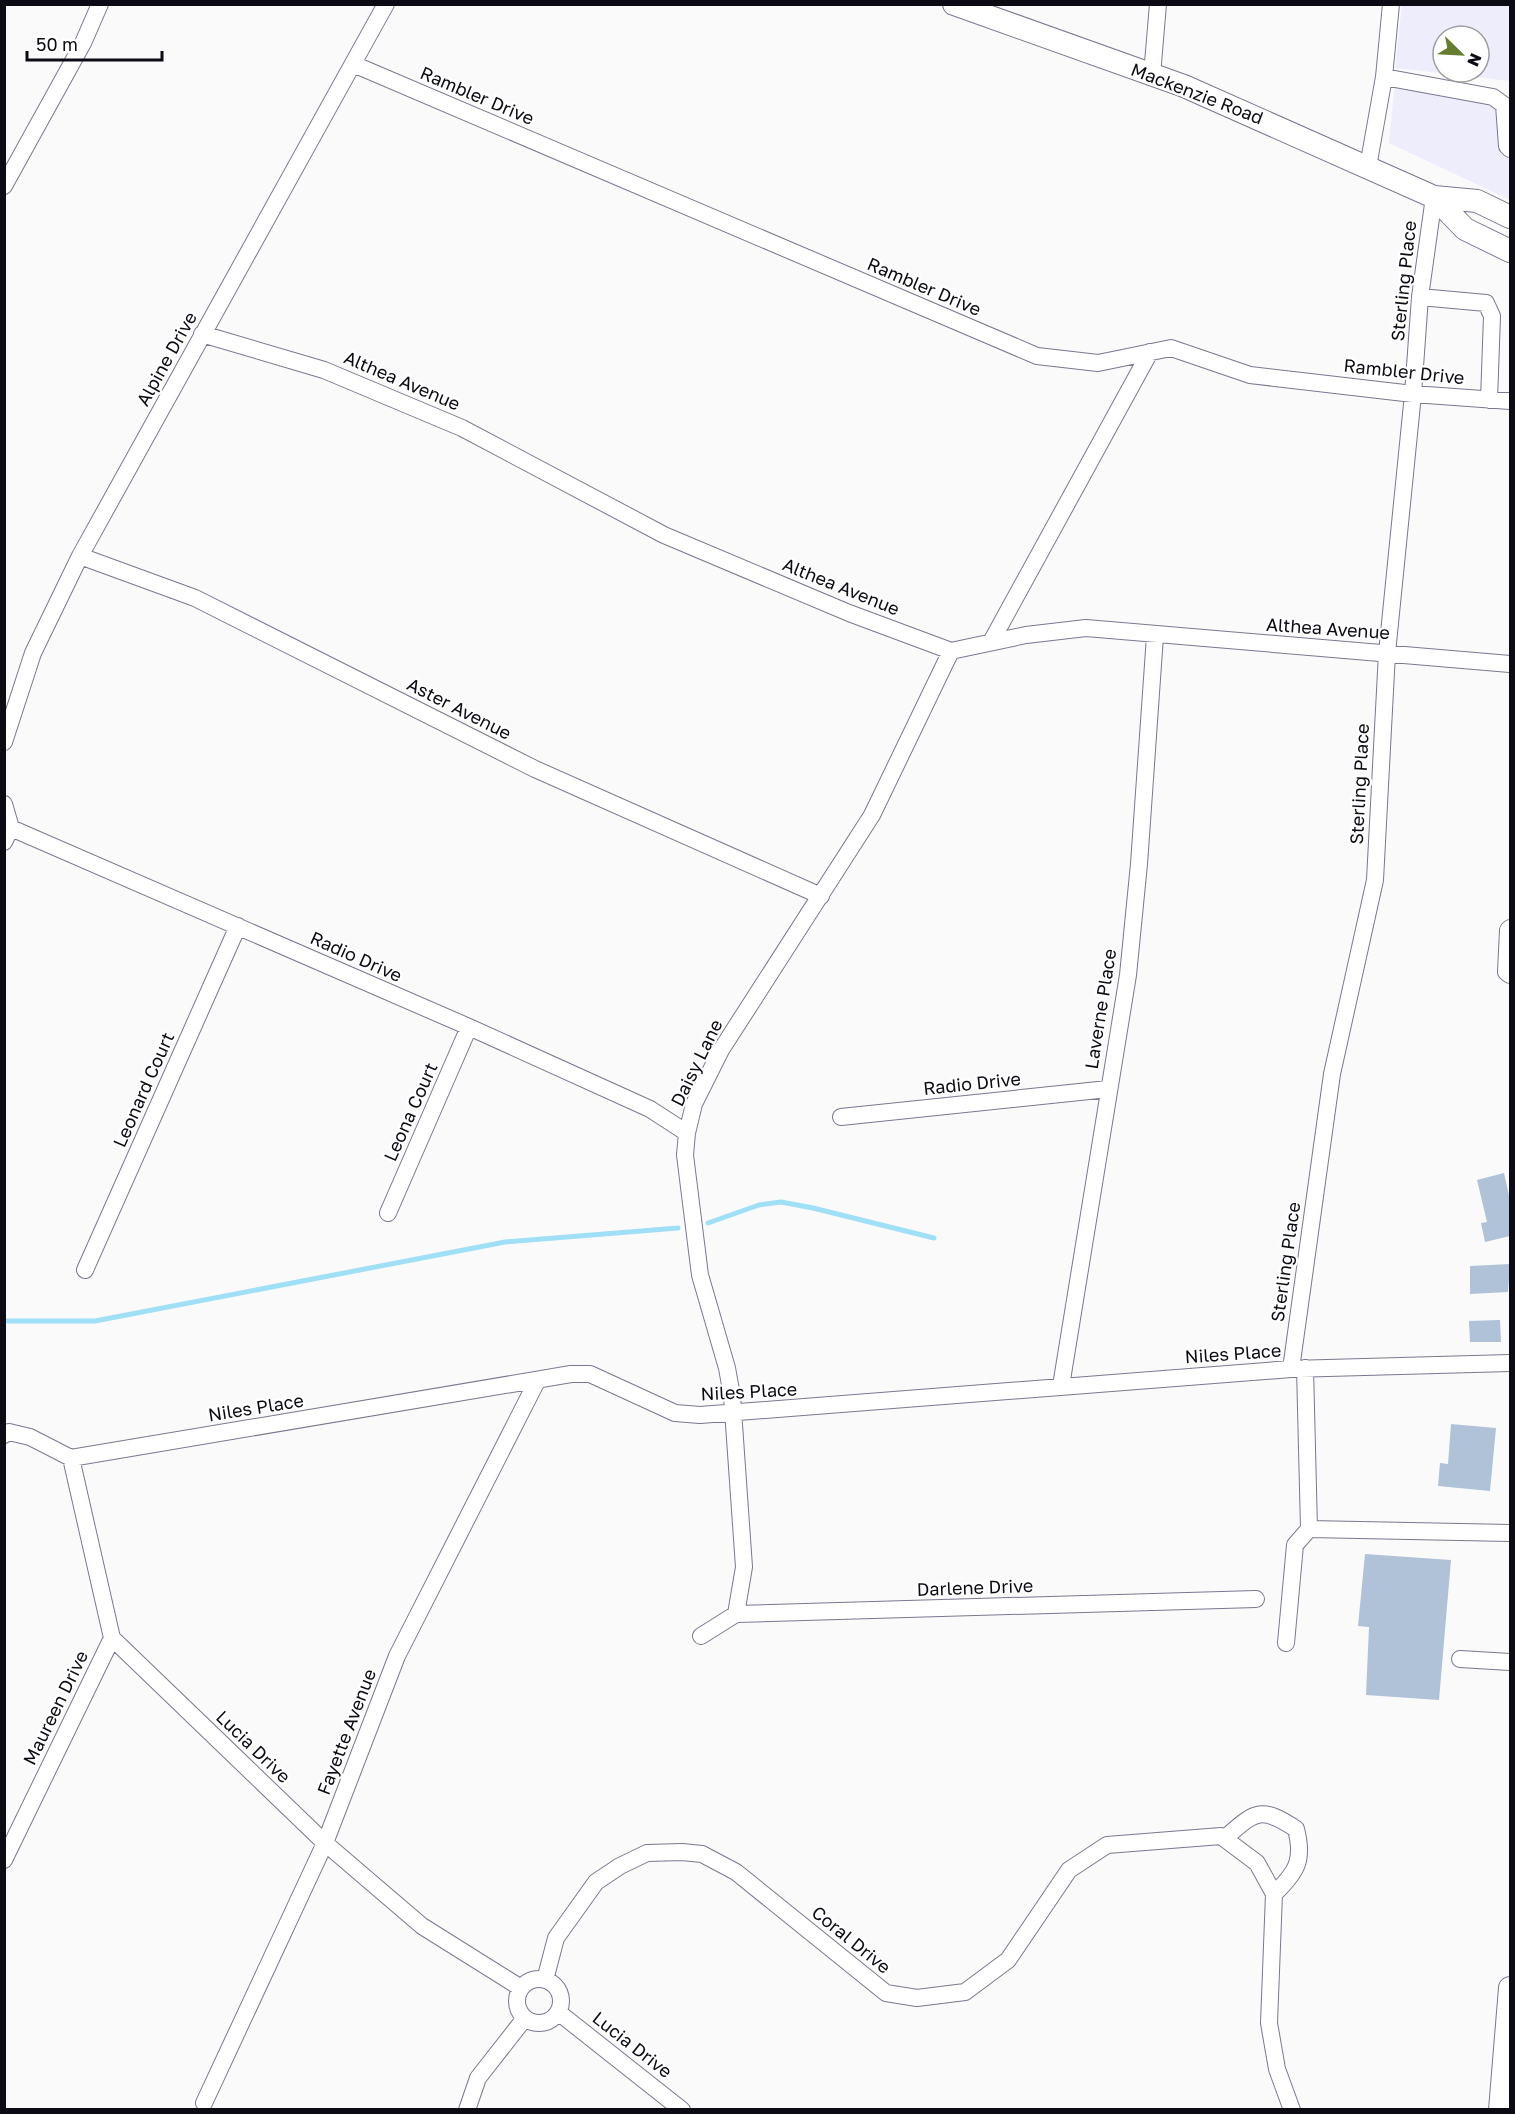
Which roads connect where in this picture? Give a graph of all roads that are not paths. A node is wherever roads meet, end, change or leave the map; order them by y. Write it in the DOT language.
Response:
graph roads {
  1 [pos="100,4"];
  2 [pos="386,4"];
  3 [pos="954,4"];
  4 [pos="1158,4"];
  5 [pos="1391,4"];
  6 [pos="353,64"];
  7 [pos="1152,75"];
  8 [pos="1384,77"];
  9 [pos="1510,149"];
  10 [pos="1368,167"];
  11 [pos="4,186"];
  12 [pos="1434,197"];
  13 [pos="1510,217"];
  14 [pos="1510,251"];
  15 [pos="1420,297"];
  16 [pos="202,334"];
  17 [pos="1150,352"];
  18 [pos="1413,394"];
  19 [pos="1489,400"];
  20 [pos="1510,401"];
  21 [pos="80,556"];
  22 [pos="1155,636"];
  23 [pos="991,642"];
  24 [pos="951,651"];
  25 [pos="1387,653"];
  26 [pos="1510,664"];
  27 [pos="4,742"];
  28 [pos="4,804"];
  29 [pos="7,831"];
  30 [pos="821,896"];
  31 [pos="238,926"];
  32 [pos="1510,928"];
  33 [pos="1510,975"];
  34 [pos="469,1028"];
  35 [pos="1108,1089"];
  36 [pos="841,1116"];
  37 [pos="687,1133"];
  38 [pos="388,1213"];
  39 [pos="85,1270"];
  40 [pos="1510,1363"];
  41 [pos="1298,1369"];
  42 [pos="537,1381"];
  43 [pos="1061,1386"];
  44 [pos="734,1414"];
  45 [pos="7,1433"];
  46 [pos="71,1458"];
  47 [pos="1309,1529"];
  48 [pos="1510,1533"];
  49 [pos="1256,1599"];
  50 [pos="736,1614"];
  51 [pos="701,1636"];
  52 [pos="112,1638"];
  53 [pos="1286,1643"];
  54 [pos="1460,1659"];
  55 [pos="1510,1662"];
  56 [pos="1225,1838"];
  57 [pos="325,1843"];
  58 [pos="4,1860"];
  59 [pos="1275,1894"];
  60 [pos="545,1980"];
  61 [pos="521,1988"];
  62 [pos="1510,1988"];
  63 [pos="558,2012"];
  64 [pos="525,2018"];
  65 [pos="1508,2062"];
  66 [pos="204,2103"];
  67 [pos="467,2109"];
  68 [pos="682,2109"];
  69 [pos="1292,2109"];
  70 [pos="1500,2109"];
  1 -- 11 [label="street"];
  2 -- 6 [label="street, Alpine Drive"];
  3 -- 7 [label="main road, Mackenzie Road"];
  4 -- 7 [label="street"];
  5 -- 8 [label="street"];
  6 -- 16 [label="street, Alpine Drive"];
  6 -- 17 [label="street, Rambler Drive"];
  7 -- 10 [label="main road, Mackenzie Road"];
  8 -- 9 [label="street"];
  8 -- 10 [label="street"];
  10 -- 12 [label="main road, Mackenzie Road"];
  12 -- 13 [label="main road, Mackenzie Road"];
  12 -- 14 [label="main road, Mackenzie Road"];
  12 -- 15 [label="street, Sterling Place"];
  15 -- 18 [label="street, Sterling Place"];
  15 -- 19 [label="street"];
  16 -- 21 [label="street, Alpine Drive"];
  16 -- 24 [label="street, Althea Avenue"];
  17 -- 18 [label="street, Rambler Drive"];
  17 -- 23 [label="street"];
  18 -- 19 [label="street, Rambler Drive"];
  18 -- 25 [label="street, Sterling Place"];
  19 -- 20 [label="street, Rambler Drive"];
  21 -- 27 [label="street, Alpine Drive"];
  21 -- 30 [label="street, Aster Avenue"];
  22 -- 23 [label="street, Althea Avenue"];
  22 -- 25 [label="street, Althea Avenue"];
  22 -- 35 [label="street, Laverne Place"];
  23 -- 24 [label="street, Althea Avenue"];
  24 -- 30 [label="street, Daisy Lane"];
  25 -- 26 [label="street, Althea Avenue"];
  25 -- 41 [label="street, Sterling Place"];
  28 -- 29 [label="street"];
  29 -- 31 [label="street, Radio Drive"];
  30 -- 37 [label="street, Daisy Lane"];
  31 -- 34 [label="street, Radio Drive"];
  31 -- 39 [label="street, Leonard Court"];
  32 -- 33 [label="street"];
  34 -- 37 [label="street, Radio Drive"];
  34 -- 38 [label="street, Leona Court"];
  35 -- 36 [label="street, Radio Drive"];
  35 -- 43 [label="street, Laverne Place"];
  37 -- 44 [label="street, Daisy Lane"];
  40 -- 41 [label="street, Niles Place"];
  41 -- 43 [label="street, Niles Place"];
  41 -- 47 [label="street, Sterling Place"];
  42 -- 44 [label="street, Niles Place"];
  42 -- 46 [label="street, Niles Place"];
  42 -- 57 [label="street, Fayette Avenue"];
  43 -- 44 [label="street, Niles Place"];
  44 -- 50 [label="street, Daisy Lane"];
  45 -- 46 [label="street"];
  46 -- 52 [label="street"];
  47 -- 48 [label="street"];
  47 -- 53 [label="street"];
  49 -- 50 [label="street, Darlene Drive"];
  50 -- 51 [label="street"];
  52 -- 57 [label="street, Lucia Drive"];
  52 -- 58 [label="street, Maureen Drive"];
  54 -- 55 [label="street"];
  56 -- 59 [label="street"];
  56 -- 59 [label="street"];
  56 -- 60 [label="street, Coral Drive"];
  57 -- 61 [label="street, Lucia Drive"];
  57 -- 66 [label="street, Fayette Avenue"];
  59 -- 69 [label="street"];
  60 -- 61 [label="street"];
  60 -- 63 [label="street"];
  61 -- 64 [label="street"];
  62 -- 65 [label="main road"];
  63 -- 64 [label="street"];
  63 -- 68 [label="street, Lucia Drive"];
  64 -- 67 [label="street"];
  65 -- 70 [label="main road"];
}
